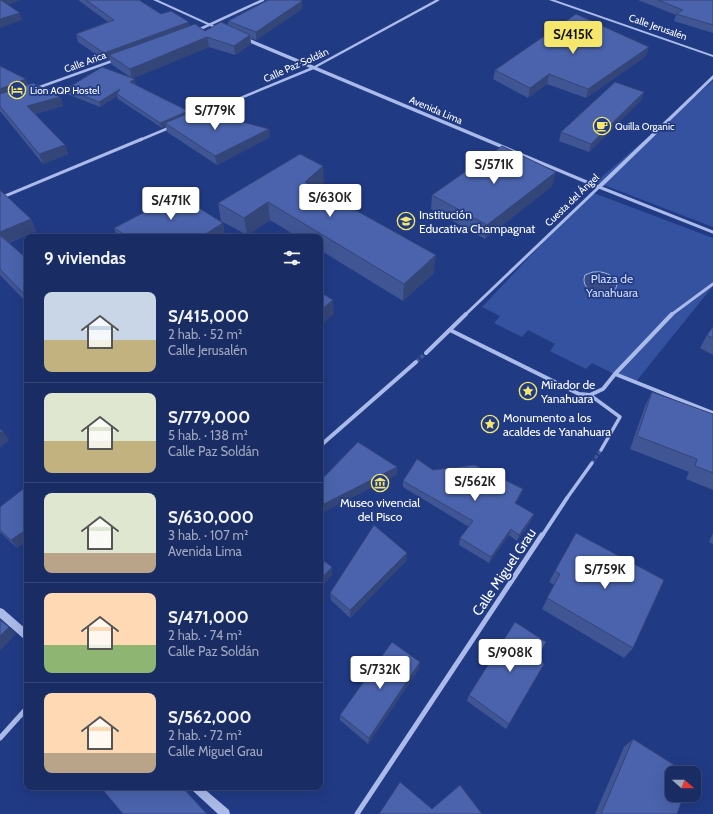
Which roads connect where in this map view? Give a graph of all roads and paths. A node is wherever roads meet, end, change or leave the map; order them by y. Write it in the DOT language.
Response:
graph roads {
  1 [pos="155,0"];
  2 [pos="263,0"];
  3 [pos="438,0"];
  4 [pos="551,0"];
  5 [pos="212,25"];
  6 [pos="197,30"];
  7 [pos="226,31"];
  8 [pos="241,38"];
  9 [pos="713,56"];
  10 [pos="117,60"];
  11 [pos="313,68"];
  12 [pos="713,76"];
  13 [pos="36,89"];
  14 [pos="189,119"];
  15 [pos="175,126"];
  16 [pos="599,187"];
  17 [pos="0,198"];
  18 [pos="713,232"];
  19 [pos="713,284"];
  20 [pos="450,330"];
  21 [pos="426,353"];
  22 [pos="416,362"];
  23 [pos="615,374"];
  24 [pos="590,395"];
  25 [pos="713,413"];
  26 [pos="323,443"];
  27 [pos="601,450"];
  28 [pos="592,463"];
  29 [pos="567,498"];
  30 [pos="0,612"];
  31 [pos="24,633"];
  32 [pos="24,711"];
  33 [pos="0,738"];
  34 [pos="198,790"];
  35 [pos="225,814"];
  36 [pos="357,814"];
  1 -- 5 [label="street"];
  2 -- 5 [label="street"];
  3 -- 11 [label="street, Calle Paz Soldán"];
  4 -- 9 [label="street, Calle Jerusalén"];
  5 -- 6 [label="street"];
  5 -- 7 [label="street"];
  8 -- 11 [label="street, Avenida Lima"];
  10 -- 13 [label="street, Calle Arica"];
  11 -- 14 [label="street, Calle Paz Soldán"];
  11 -- 16 [label="street, Avenida Lima"];
  12 -- 16 [label="street, Cuesta del Ángel"];
  15 -- 17 [label="street"];
  16 -- 18 [label="street, Avenida Lima"];
  16 -- 20 [label="street, Cuesta del Ángel"];
  19 -- 23 [label="street"];
  20 -- 21 [label="street, Cuesta del Ángel"];
  20 -- 24 [label="street"];
  22 -- 26 [label="street"];
  23 -- 24 [label="street"];
  23 -- 25 [label="street"];
  24 -- 27 [label="street"];
  28 -- 29 [label="street, Calle Miguel Grau"];
  29 -- 36 [label="street, Calle Miguel Grau"];
  30 -- 31 [label="street"];
  32 -- 33 [label="street"];
  34 -- 35 [label="street"];
}
